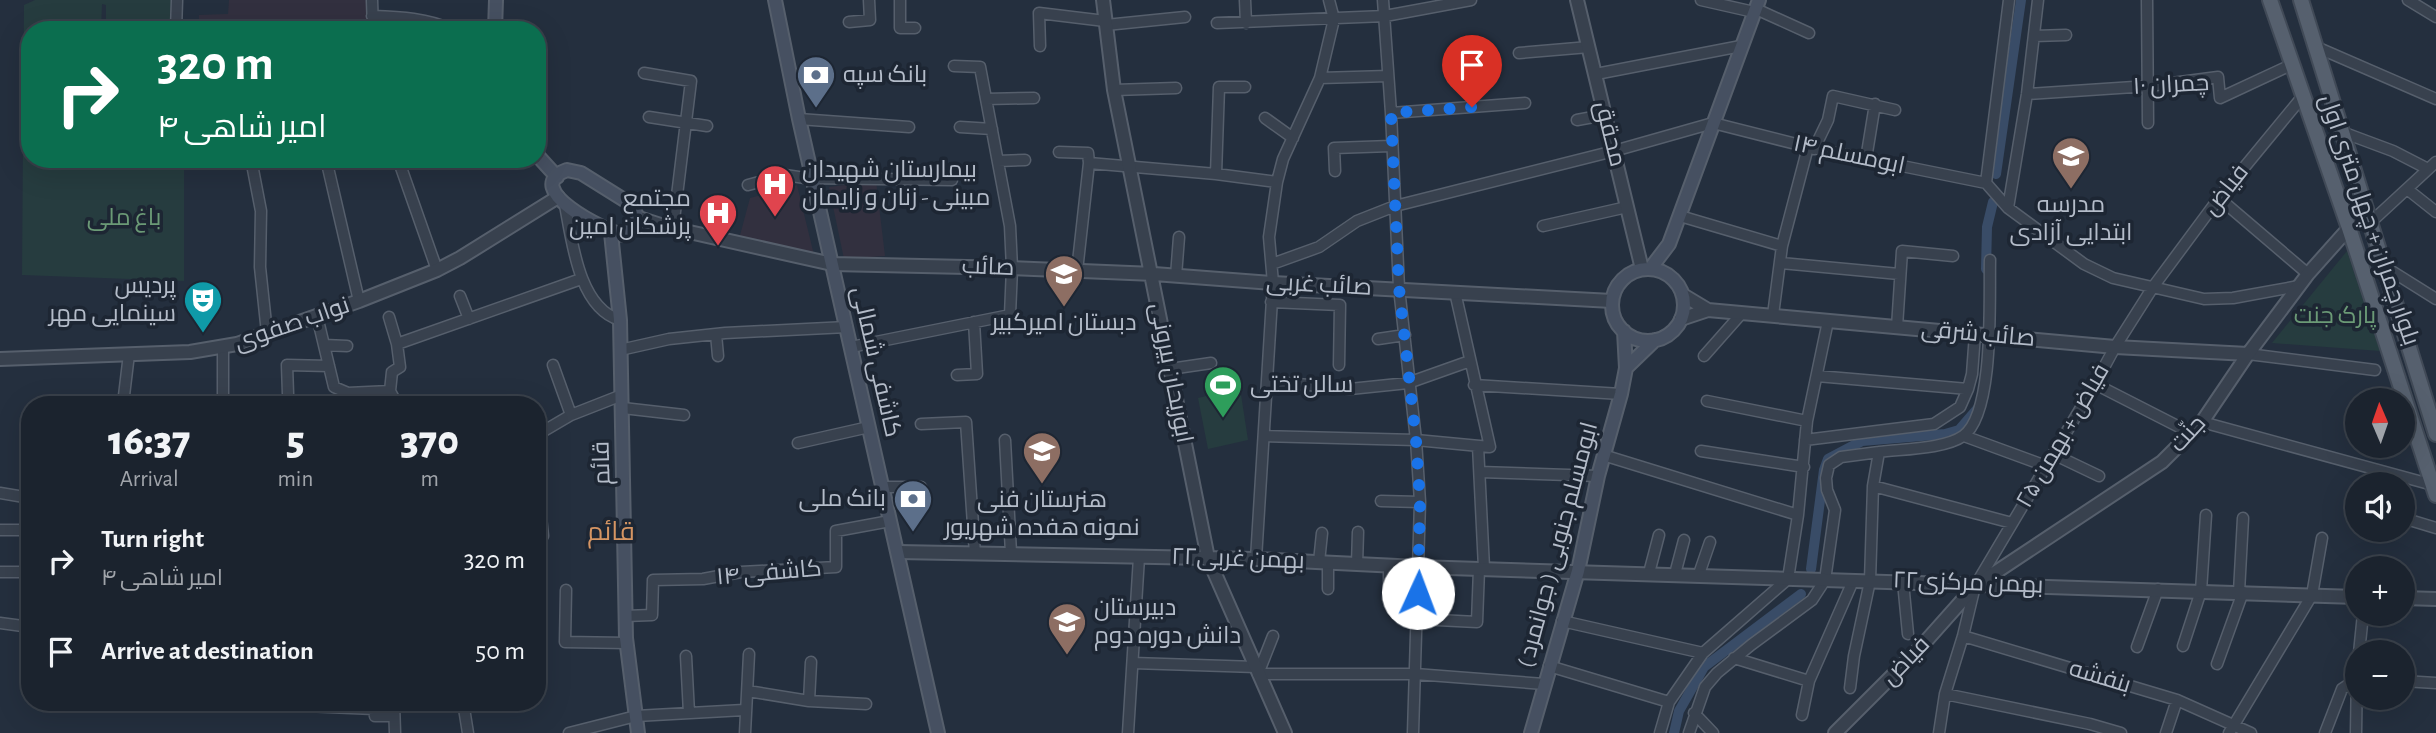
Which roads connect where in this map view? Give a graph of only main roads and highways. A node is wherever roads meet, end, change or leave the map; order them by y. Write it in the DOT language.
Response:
graph roads {
  1 [pos="496,0"];
  2 [pos="775,0"];
  3 [pos="2270,0"];
  4 [pos="2301,0"];
  5 [pos="1756,7"];
  6 [pos="495,21"];
  7 [pos="546,165"];
  8 [pos="557,177"];
  9 [pos="611,233"];
  10 [pos="1669,244"];
  11 [pos="1646,269"];
  12 [pos="1669,275"];
  13 [pos="1624,331"];
  14 [pos="1655,340"];
  15 [pos="1626,368"];
  16 [pos="2433,415"];
  17 [pos="2436,434"];
  18 [pos="2435,490"];
  19 [pos="638,733"];
  20 [pos="938,733"];
  21 [pos="1531,733"];
  1 -- 6 [label="main road"];
  2 -- 20 [label="main road, کاشفی شمالی"];
  3 -- 18 [label="main road, بلوار چمران + چهل متری اول"];
  4 -- 16 [label="main road, بلوار چمران + چهل متری اول"];
  5 -- 10 [label="main road"];
  7 -- 8 [label="main road"];
  8 -- 9 [label="main road"];
  8 -- 9 [label="main road"];
  9 -- 19 [label="main road, قائم"];
  10 -- 11 [label="main road"];
  10 -- 12 [label="main road"];
  11 -- 12 [label="main road"];
  11 -- 13 [label="main road"];
  12 -- 14 [label="main road"];
  13 -- 14 [label="main road"];
  13 -- 15 [label="main road, ابومسلم جنوبی ( جوانمرد )"];
  14 -- 15 [label="main road"];
  15 -- 21 [label="main road, ابومسلم جنوبی ( جوانمرد )"];
  16 -- 17 [label="main road, بلوار چمران + چهل متری اول"];
}
